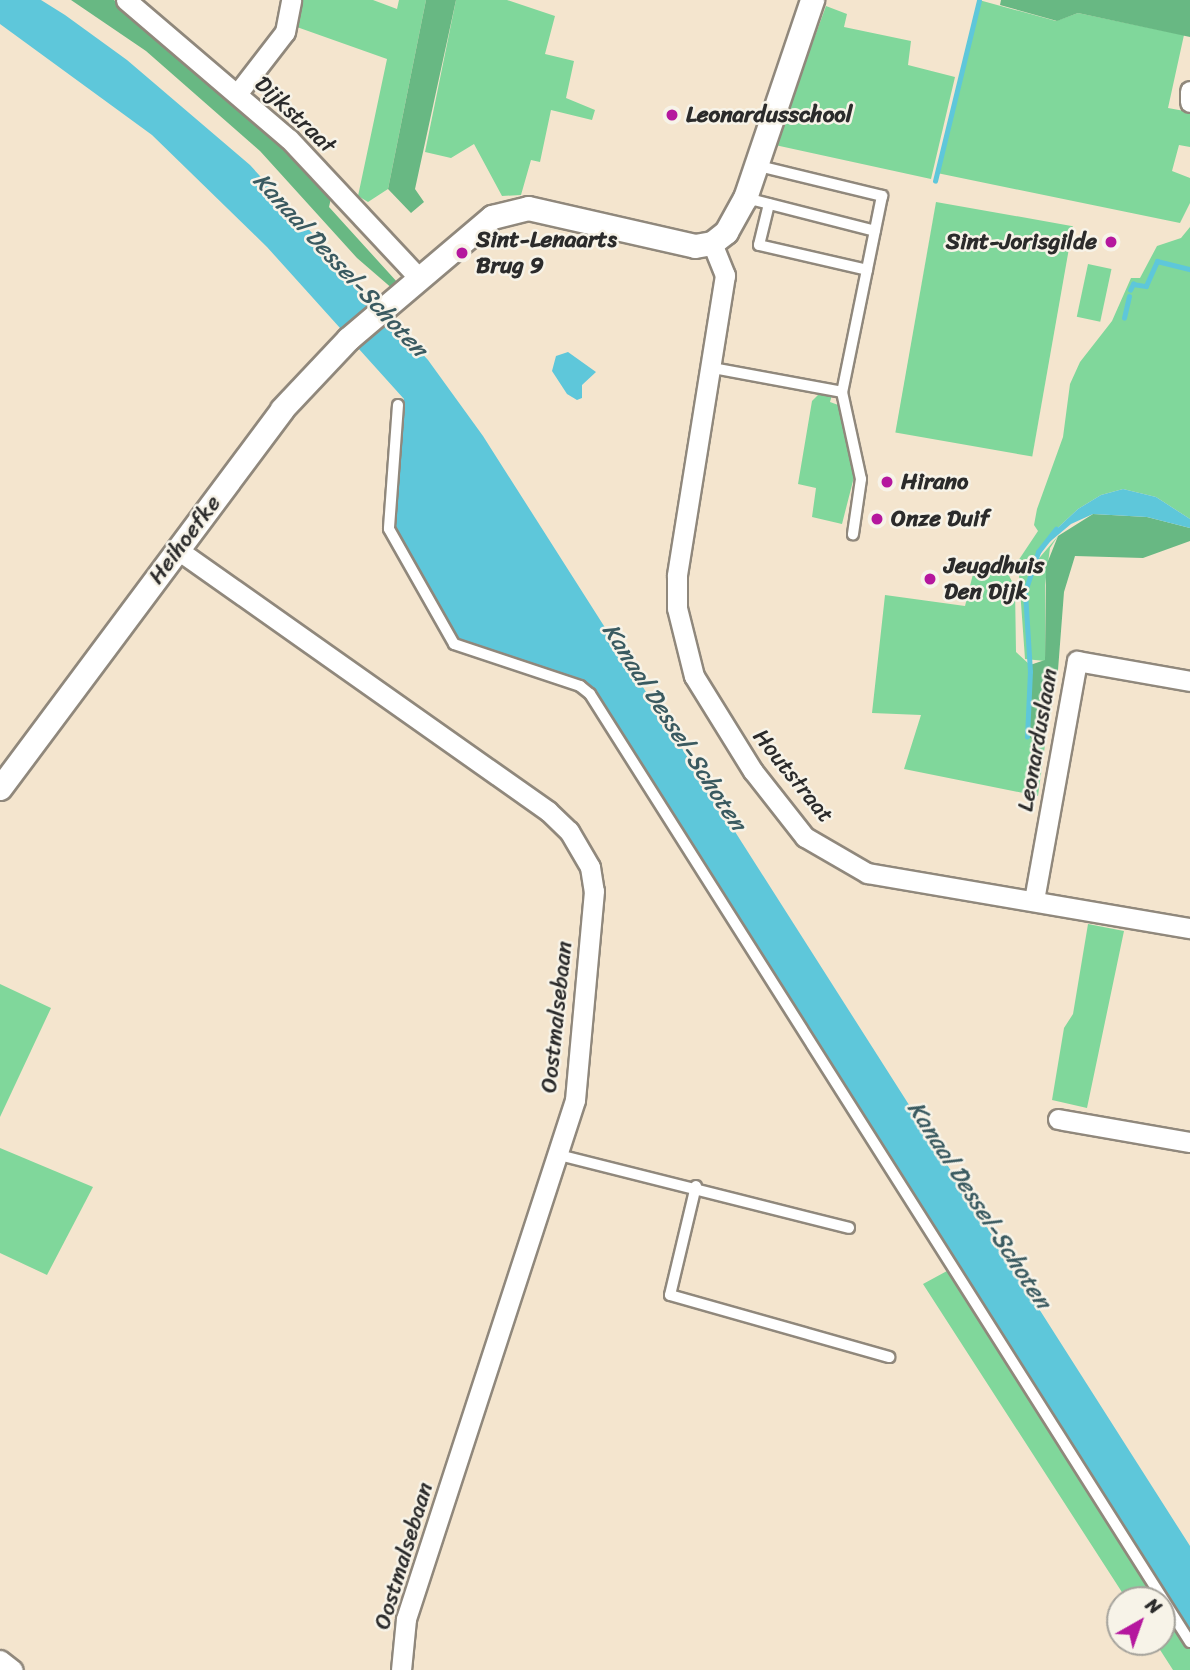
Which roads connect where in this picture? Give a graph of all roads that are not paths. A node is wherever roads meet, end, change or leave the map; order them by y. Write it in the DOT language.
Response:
graph roads {
  1 [pos="126,0"];
  2 [pos="291,0"];
  3 [pos="812,0"];
  4 [pos="1190,90"];
  5 [pos="237,94"];
  6 [pos="1190,102"];
  7 [pos="754,164"];
  8 [pos="746,198"];
  9 [pos="769,204"];
  10 [pos="875,231"];
  11 [pos="712,243"];
  12 [pos="867,270"];
  13 [pos="419,278"];
  14 [pos="713,368"];
  15 [pos="842,392"];
  16 [pos="398,405"];
  17 [pos="853,534"];
  18 [pos="178,550"];
  19 [pos="1190,681"];
  20 [pos="0,788"];
  21 [pos="1034,900"];
  22 [pos="1190,928"];
  23 [pos="1058,1119"];
  24 [pos="1190,1142"];
  25 [pos="559,1155"];
  26 [pos="696,1186"];
  27 [pos="849,1228"];
  28 [pos="889,1357"];
  29 [pos="1190,1642"];
  30 [pos="0,1660"];
  31 [pos="13,1670"];
  32 [pos="401,1670"];
  1 -- 5 [label="street, Dijkstraat"];
  2 -- 5 [label="street"];
  3 -- 7 [label="street"];
  4 -- 6 [label="street"];
  5 -- 13 [label="street, Dijkstraat"];
  7 -- 8 [label="street"];
  7 -- 10 [label="lane"];
  8 -- 9 [label="lane"];
  8 -- 11 [label="street"];
  9 -- 10 [label="lane"];
  9 -- 12 [label="lane"];
  10 -- 12 [label="lane"];
  11 -- 13 [label="street, Heihoefke"];
  11 -- 14 [label="street, Houtstraat"];
  12 -- 15 [label="lane"];
  13 -- 18 [label="street, Heihoefke"];
  14 -- 15 [label="lane"];
  14 -- 21 [label="street, Houtstraat"];
  15 -- 17 [label="lane"];
  16 -- 29 [label="lane"];
  18 -- 20 [label="street, Heihoefke"];
  18 -- 25 [label="street, Oostmalsebaan"];
  19 -- 21 [label="street, Leonarduslaan"];
  21 -- 22 [label="street, Houtstraat"];
  23 -- 24 [label="street"];
  25 -- 26 [label="lane"];
  25 -- 32 [label="street, Oostmalsebaan"];
  26 -- 27 [label="lane"];
  26 -- 28 [label="lane"];
  30 -- 31 [label="street"];
}
